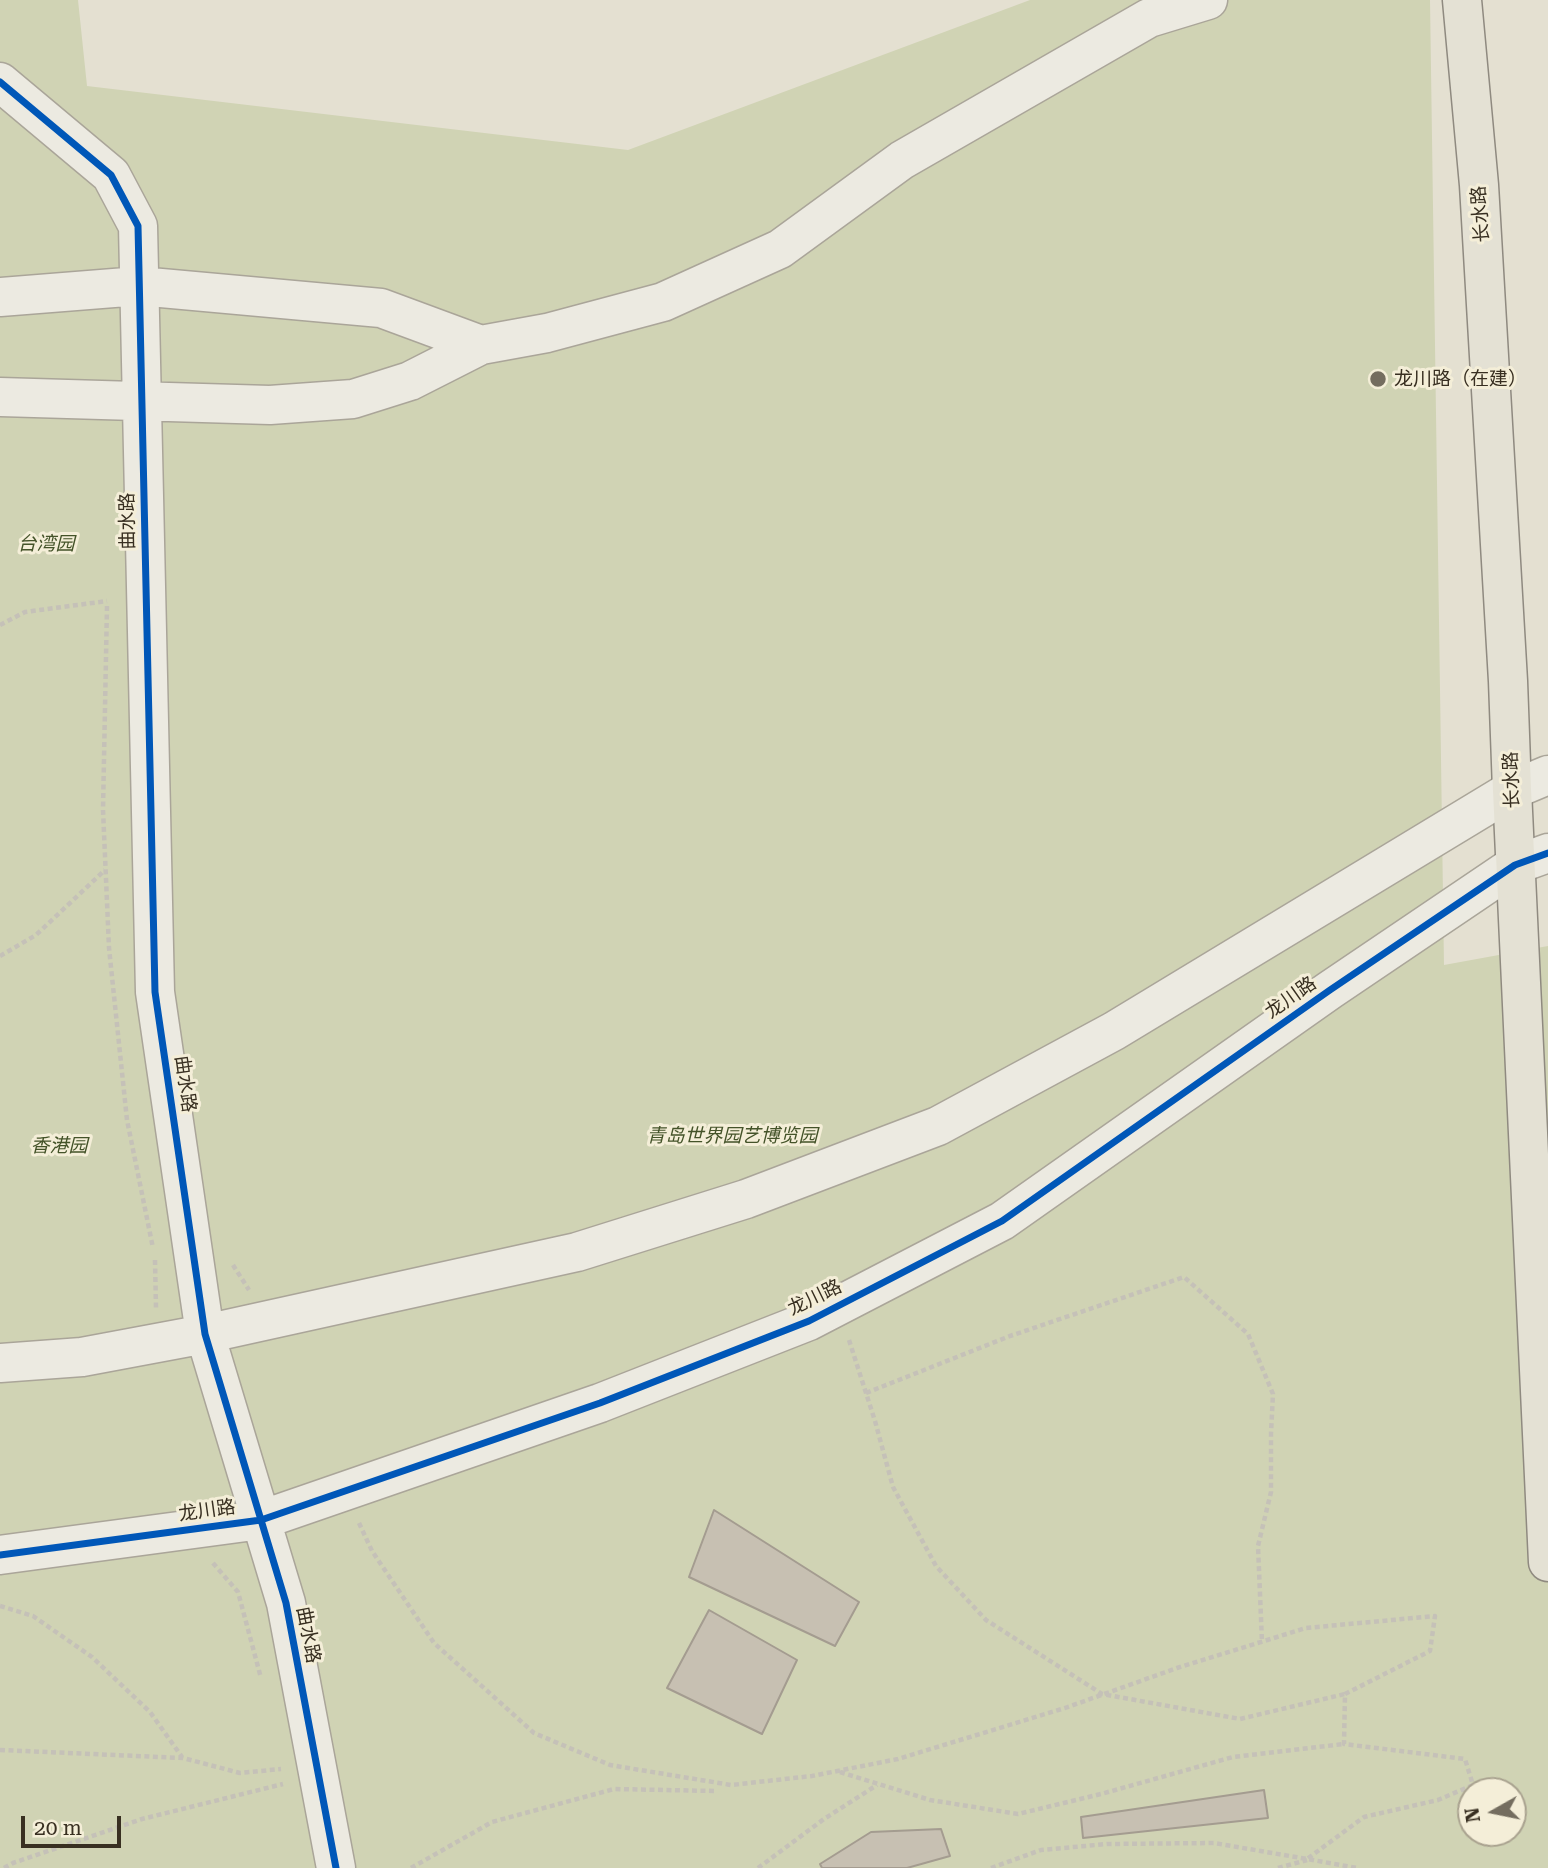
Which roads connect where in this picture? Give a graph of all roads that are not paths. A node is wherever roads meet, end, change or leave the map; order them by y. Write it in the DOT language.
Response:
graph roads {
  1 [pos="1208,0"];
  2 [pos="1462,0"];
  3 [pos="0,82"];
  4 [pos="139,286"];
  5 [pos="0,297"];
  6 [pos="481,345"];
  7 [pos="0,397"];
  8 [pos="141,401"];
  9 [pos="1548,775"];
  10 [pos="1512,789"];
  11 [pos="1532,859"];
  12 [pos="205,1334"];
  13 [pos="0,1363"];
  14 [pos="261,1520"];
  15 [pos="0,1555"];
  16 [pos="1548,1562"];
  17 [pos="336,1868"];
  1 -- 6 [label="street"];
  2 -- 10 [label="main road, 长水路"];
  3 -- 4 [label="street, 曲水路"];
  4 -- 5 [label="street"];
  4 -- 6 [label="street"];
  4 -- 8 [label="street, 曲水路"];
  6 -- 8 [label="street"];
  7 -- 8 [label="street"];
  8 -- 12 [label="street, 曲水路"];
  9 -- 10 [label="street"];
  10 -- 11 [label="main road, 长水路"];
  10 -- 12 [label="street"];
  11 -- 14 [label="street, 龙川路"];
  11 -- 16 [label="main road, 长水路"];
  12 -- 13 [label="street"];
  12 -- 14 [label="street, 曲水路"];
  14 -- 15 [label="street, 龙川路"];
  14 -- 17 [label="street, 曲水路"];
}
